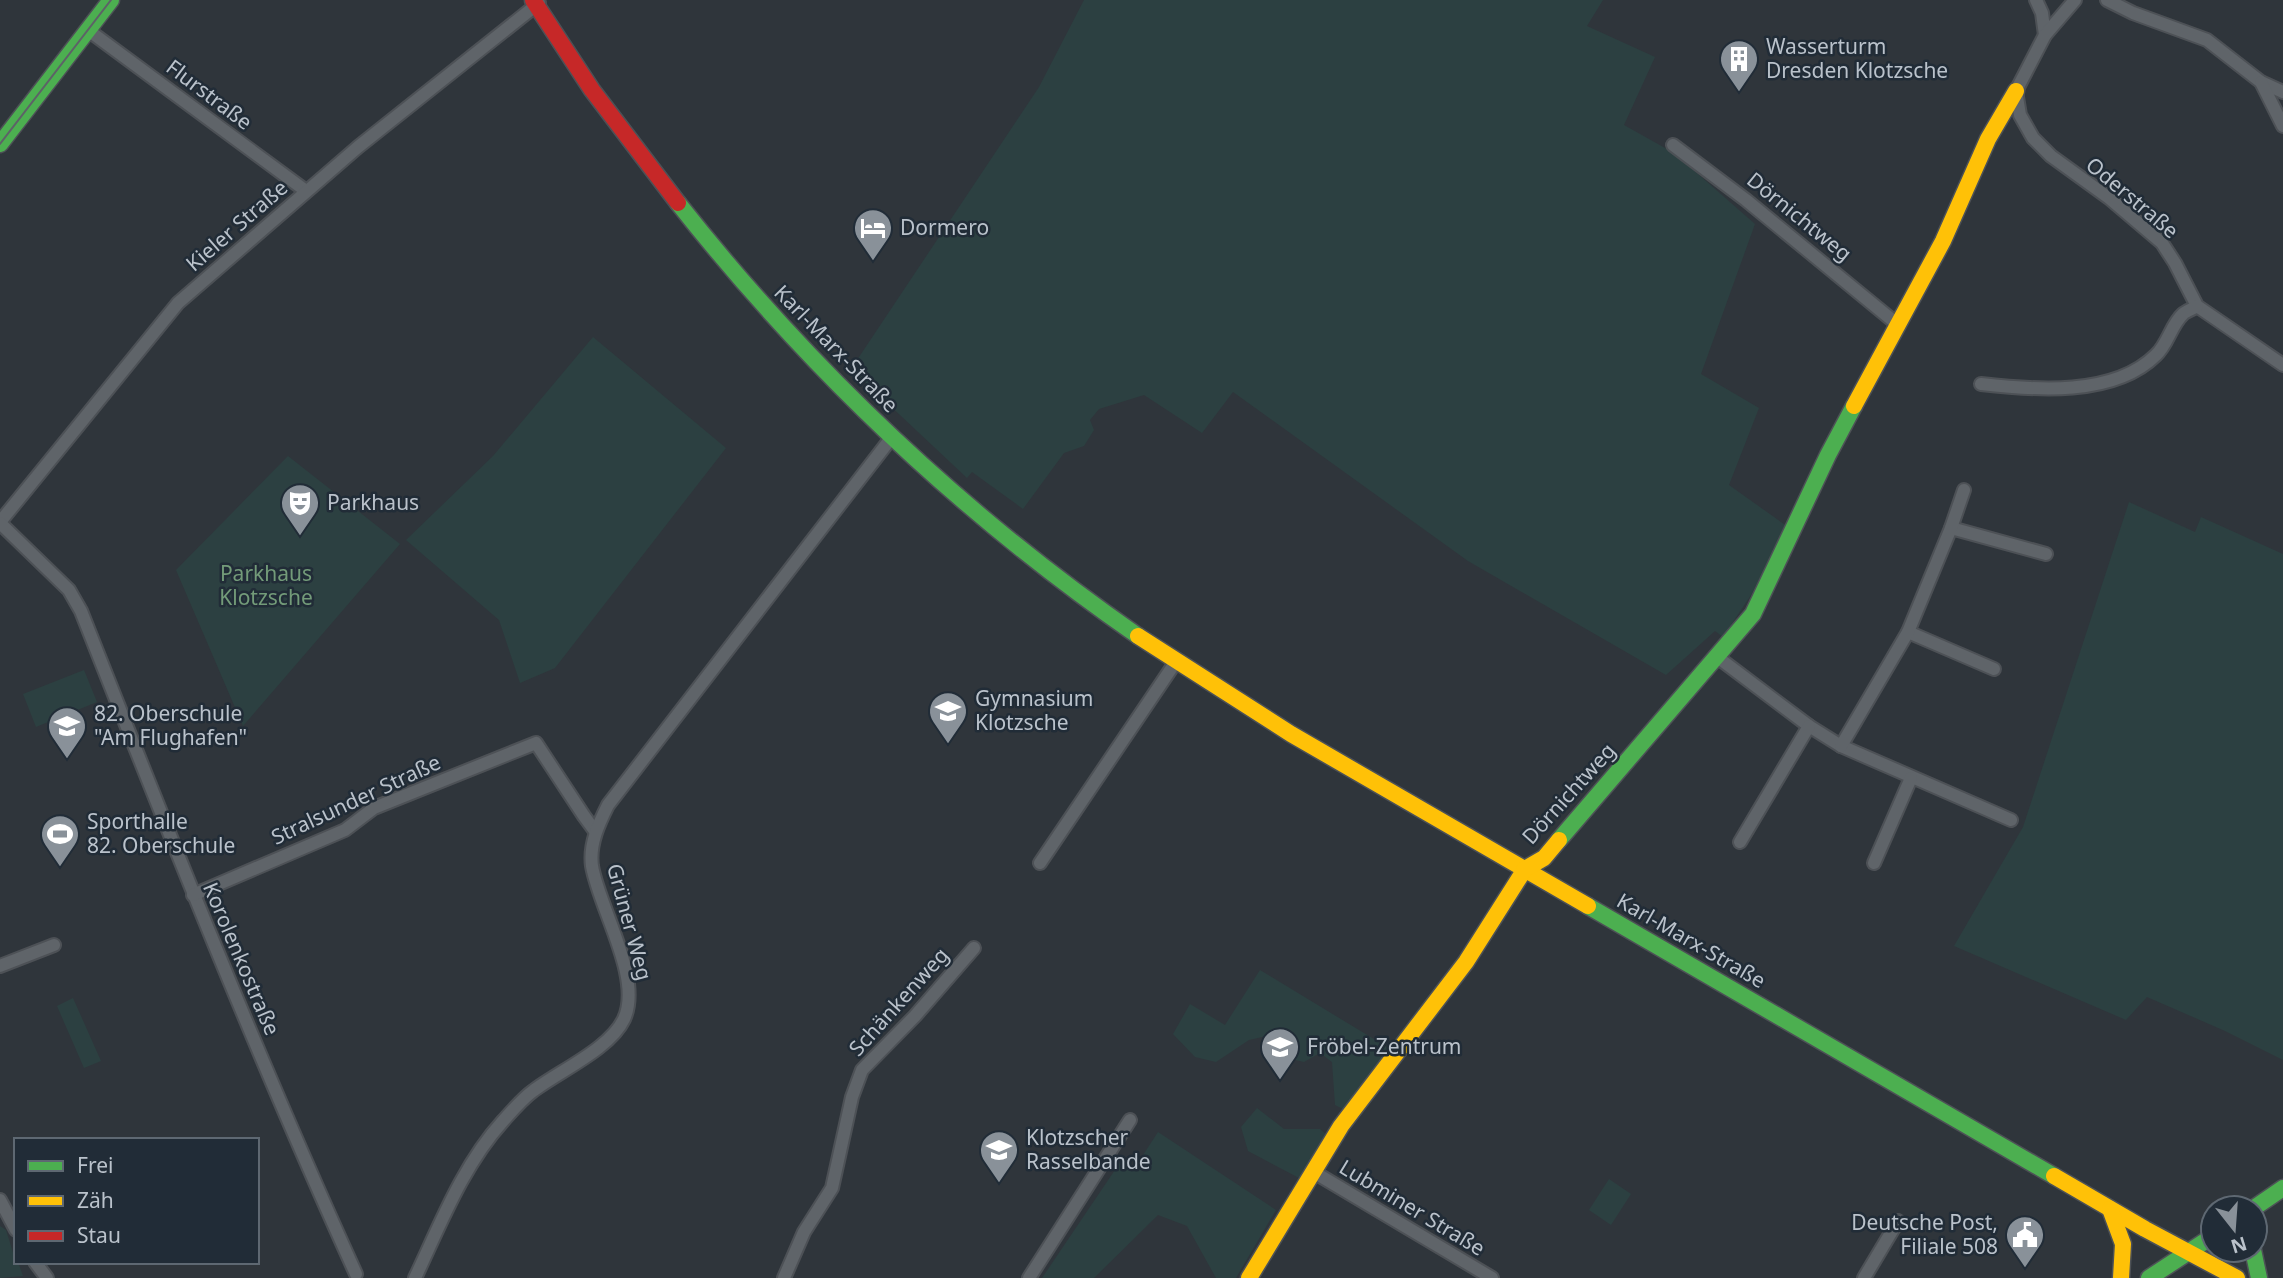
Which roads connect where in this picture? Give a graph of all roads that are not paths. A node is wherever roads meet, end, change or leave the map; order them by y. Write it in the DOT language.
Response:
graph roads {
  1 [pos="111,0"];
  2 [pos="2036,0"];
  3 [pos="2075,0"];
  4 [pos="2107,0"];
  5 [pos="537,2"];
  6 [pos="88,30"];
  7 [pos="2045,35"];
  8 [pos="2261,82"];
  9 [pos="2016,91"];
  10 [pos="2283,92"];
  11 [pos="2283,126"];
  12 [pos="0,144"];
  13 [pos="1673,145"];
  14 [pos="306,191"];
  15 [pos="2197,306"];
  16 [pos="1897,324"];
  17 [pos="2283,365"];
  18 [pos="1981,384"];
  19 [pos="892,437"];
  20 [pos="1964,490"];
  21 [pos="0,523"];
  22 [pos="1951,528"];
  23 [pos="2046,554"];
  24 [pos="1908,632"];
  25 [pos="1716,656"];
  26 [pos="1175,663"];
  27 [pos="1994,669"];
  28 [pos="1809,726"];
  29 [pos="1841,746"];
  30 [pos="1911,778"];
  31 [pos="2011,820"];
  32 [pos="595,831"];
  33 [pos="1741,842"];
  34 [pos="1040,863"];
  35 [pos="1874,863"];
  36 [pos="1525,869"];
  37 [pos="193,895"];
  38 [pos="54,945"];
  39 [pos="974,948"];
  40 [pos="0,966"];
  41 [pos="1130,1120"];
  42 [pos="1312,1171"];
  43 [pos="0,1200"];
  44 [pos="2110,1209"];
  45 [pos="1898,1221"];
  46 [pos="14,1226"];
  47 [pos="2199,1246"];
  48 [pos="2188,1253"];
  49 [pos="356,1274"];
  50 [pos="415,1278"];
  51 [pos="784,1278"];
  52 [pos="1028,1278"];
  53 [pos="1249,1278"];
  54 [pos="1492,1278"];
  55 [pos="1864,1278"];
  56 [pos="2121,1278"];
  57 [pos="2149,1278"];
  58 [pos="2237,1278"];
  1 -- 6 [label="main road"];
  2 -- 7 [label="street"];
  3 -- 7 [label="street"];
  4 -- 8 [label="street"];
  5 -- 14 [label="street, Kieler Straße"];
  5 -- 19 [label="main road, Karl-Marx-Straße"];
  6 -- 12 [label="main road"];
  6 -- 14 [label="street, Flurstraße"];
  7 -- 9 [label="street"];
  8 -- 10 [label="street"];
  8 -- 11 [label="street"];
  9 -- 15 [label="street, Oderstraße"];
  9 -- 16 [label="main road, Dörnichtweg"];
  13 -- 16 [label="street, Dörnichtweg"];
  14 -- 21 [label="street, Kieler Straße"];
  15 -- 17 [label="street, Oderstraße"];
  15 -- 18 [label="street"];
  16 -- 25 [label="main road, Dörnichtweg"];
  19 -- 26 [label="main road, Karl-Marx-Straße"];
  19 -- 32 [label="street, Grüner Weg"];
  20 -- 22 [label="street"];
  21 -- 37 [label="street, Korolenkostraße"];
  22 -- 23 [label="street"];
  22 -- 24 [label="street"];
  24 -- 27 [label="street"];
  24 -- 29 [label="street"];
  25 -- 28 [label="street"];
  25 -- 36 [label="main road, Dörnichtweg"];
  26 -- 34 [label="street"];
  26 -- 36 [label="main road, Karl-Marx-Straße"];
  28 -- 29 [label="street"];
  28 -- 33 [label="street"];
  29 -- 30 [label="street"];
  30 -- 31 [label="street"];
  30 -- 35 [label="street"];
  32 -- 37 [label="street, Stralsunder Straße"];
  32 -- 50 [label="street, Grüner Weg"];
  36 -- 42 [label="main road, Dörnichtweg"];
  36 -- 44 [label="main road, Karl-Marx-Straße"];
  37 -- 49 [label="street, Korolenkostraße"];
  38 -- 40 [label="street"];
  39 -- 51 [label="street, Schänkenweg"];
  41 -- 52 [label="street"];
  42 -- 53 [label="main road, Dörnichtweg"];
  42 -- 54 [label="street, Lubminer Straße"];
  43 -- 46 [label="street"];
  44 -- 48 [label="main road, Karl-Marx-Straße"];
  44 -- 56 [label="main road"];
  45 -- 55 [label="street"];
  47 -- 48 [label="main road"];
  48 -- 57 [label="main road"];
  48 -- 58 [label="main road, Karl-Marx-Straße"];
}
